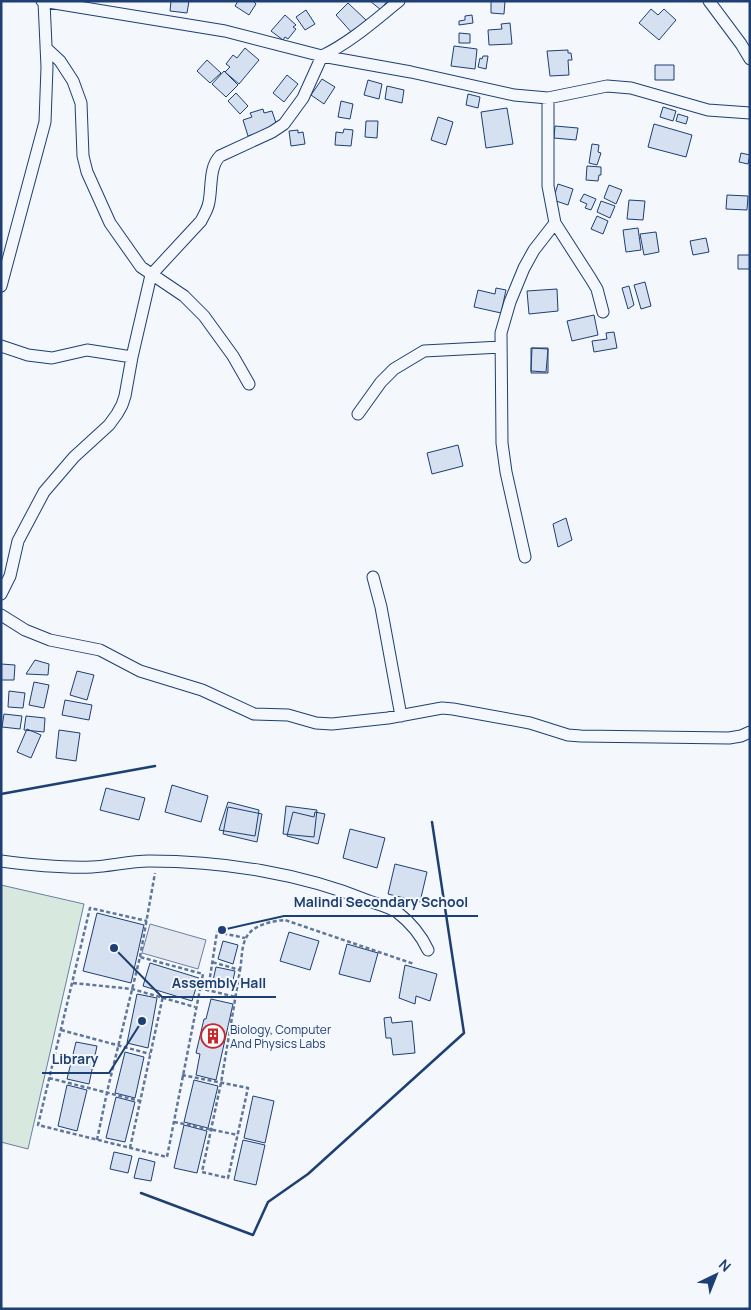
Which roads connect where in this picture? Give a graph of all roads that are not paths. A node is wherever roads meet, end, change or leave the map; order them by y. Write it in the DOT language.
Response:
graph roads {
  1 [pos="43,1"];
  2 [pos="399,1"];
  3 [pos="709,1"];
  4 [pos="46,48"];
  5 [pos="322,56"];
  6 [pos="750,60"];
  7 [pos="548,98"];
  8 [pos="750,113"];
  9 [pos="555,223"];
  10 [pos="151,275"];
  11 [pos="1,286"];
  12 [pos="602,312"];
  13 [pos="1,346"];
  14 [pos="500,347"];
  15 [pos="132,357"];
  16 [pos="249,384"];
  17 [pos="358,414"];
  18 [pos="525,557"];
  19 [pos="373,576"];
  20 [pos="1,594"];
  21 [pos="1,615"];
  22 [pos="401,716"];
  23 [pos="750,732"];
  24 [pos="1,861"];
  25 [pos="428,950"];
  1 -- 4 [label="street"];
  1 -- 5 [label="street"];
  2 -- 5 [label="street"];
  3 -- 6 [label="street"];
  4 -- 10 [label="street"];
  4 -- 11 [label="street"];
  5 -- 7 [label="street"];
  5 -- 10 [label="street"];
  7 -- 8 [label="street"];
  7 -- 9 [label="street"];
  9 -- 12 [label="street"];
  9 -- 14 [label="street"];
  10 -- 15 [label="street"];
  10 -- 16 [label="street"];
  13 -- 15 [label="street"];
  14 -- 17 [label="street"];
  14 -- 18 [label="street"];
  15 -- 20 [label="street"];
  19 -- 22 [label="street"];
  21 -- 22 [label="street"];
  22 -- 23 [label="street"];
  24 -- 25 [label="street"];
}
